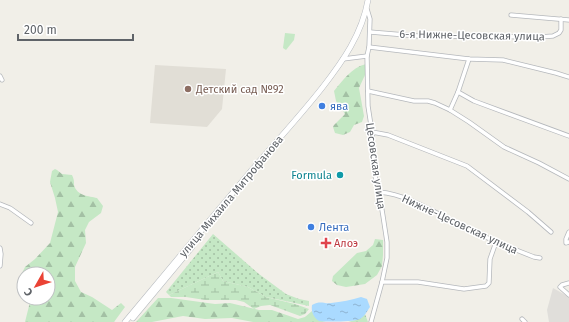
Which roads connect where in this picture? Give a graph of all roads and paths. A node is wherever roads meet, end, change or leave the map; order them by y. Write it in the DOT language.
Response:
graph roads {
  1 [pos="368,0"];
  2 [pos="366,8"];
  3 [pos="511,14"];
  4 [pos="561,19"];
  5 [pos="569,20"];
  6 [pos="370,32"];
  7 [pos="369,47"];
  8 [pos="367,56"];
  9 [pos="343,59"];
  10 [pos="469,59"];
  11 [pos="569,77"];
  12 [pos="368,91"];
  13 [pos="458,92"];
  14 [pos="450,110"];
  15 [pos="372,132"];
  16 [pos="569,136"];
  17 [pos="569,178"];
  18 [pos="379,192"];
  19 [pos="0,204"];
  20 [pos="31,223"];
  21 [pos="551,232"];
  22 [pos="569,232"];
  23 [pos="496,242"];
  24 [pos="568,242"];
  25 [pos="0,248"];
  26 [pos="540,258"];
  27 [pos="0,266"];
  28 [pos="382,282"];
  29 [pos="569,283"];
  30 [pos="569,295"];
  31 [pos="149,296"];
  32 [pos="125,322"];
  33 [pos="130,322"];
  34 [pos="371,322"];
  1 -- 2 [label="main road, улица Михаила Митрофанова"];
  2 -- 6 [label="street, Цесовская улица"];
  2 -- 9 [label="main road, улица Михаила Митрофанова"];
  3 -- 4 [label="street"];
  4 -- 5 [label="street"];
  4 -- 6 [label="street, 6-я Нижне-Цесовская улица"];
  6 -- 7 [label="street, Цесовская улица"];
  7 -- 8 [label="street, Цесовская улица"];
  7 -- 10 [label="street"];
  8 -- 9 [label="street"];
  8 -- 12 [label="street, Цесовская улица"];
  9 -- 31 [label="main road, улица Михаила Митрофанова"];
  10 -- 11 [label="street"];
  10 -- 13 [label="street"];
  12 -- 14 [label="street"];
  12 -- 15 [label="street, Цесовская улица"];
  13 -- 14 [label="street"];
  13 -- 16 [label="street"];
  14 -- 17 [label="street"];
  15 -- 18 [label="street, Цесовская улица"];
  15 -- 21 [label="street"];
  18 -- 23 [label="street, Нижне-Цесовская улица"];
  18 -- 28 [label="street, Цесовская улица"];
  19 -- 20 [label="street"];
  22 -- 24 [label="street"];
  23 -- 26 [label="street, Нижне-Цесовская улица"];
  23 -- 28 [label="street"];
  25 -- 27 [label="street"];
  28 -- 34 [label="street, Цесовская улица"];
  29 -- 30 [label="street"];
  31 -- 32 [label="main road, улица Михаила Митрофанова"];
  31 -- 33 [label="main road, улица Михаила Митрофанова"];
}
